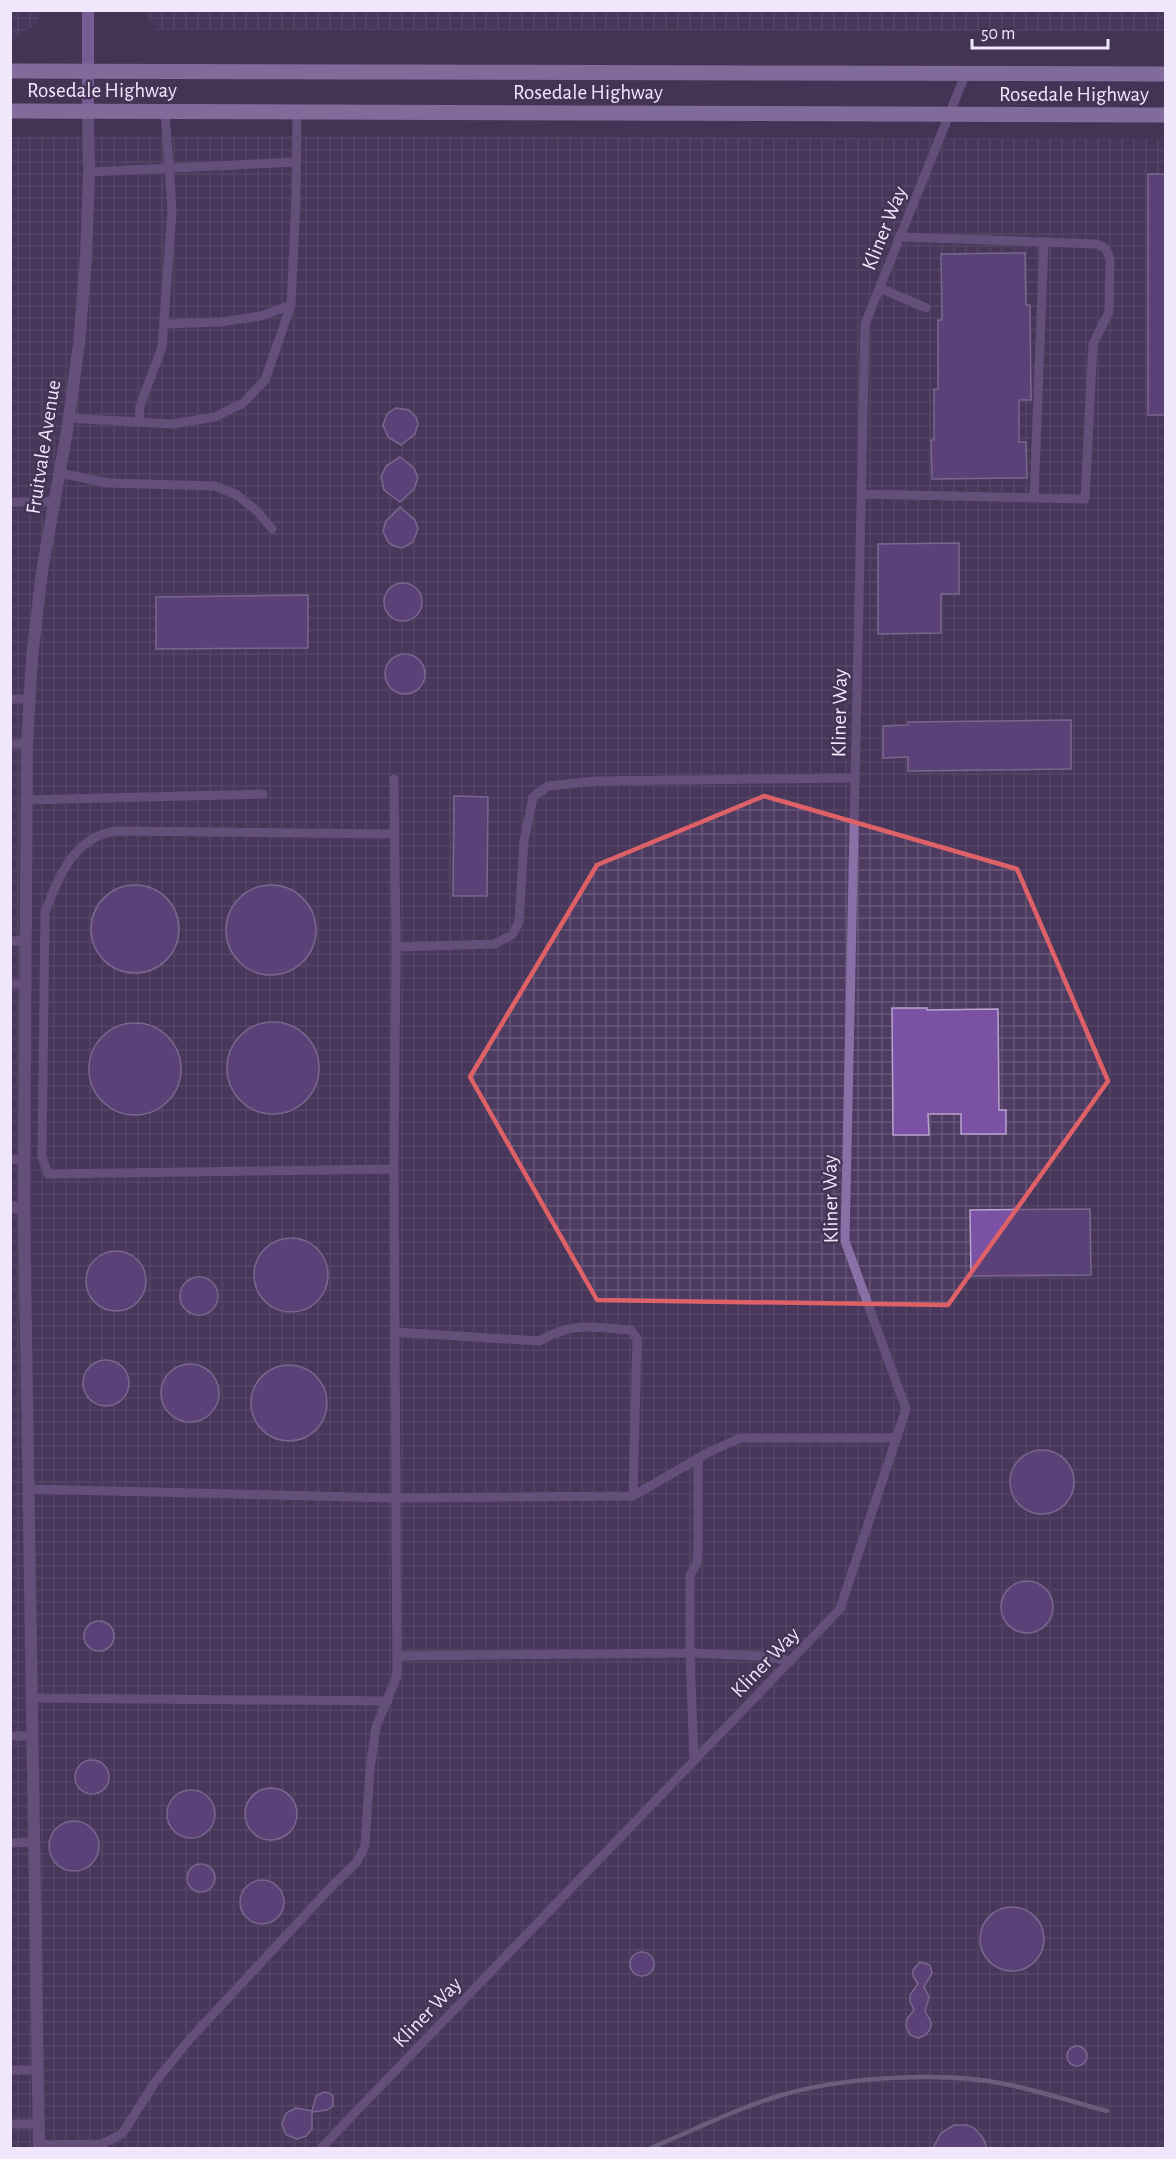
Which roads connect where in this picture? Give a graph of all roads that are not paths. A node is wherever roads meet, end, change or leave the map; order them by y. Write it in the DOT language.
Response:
graph roads {
  1 [pos="88,10"];
  2 [pos="10,71"];
  3 [pos="88,71"];
  4 [pos="1166,74"];
  5 [pos="965,75"];
  6 [pos="10,111"];
  7 [pos="88,111"];
  8 [pos="165,111"];
  9 [pos="297,111"];
  10 [pos="948,114"];
  11 [pos="1166,115"];
  12 [pos="297,162"];
  13 [pos="169,169"];
  14 [pos="89,172"];
  15 [pos="900,237"];
  16 [pos="1044,242"];
  17 [pos="880,288"];
  18 [pos="291,305"];
  19 [pos="926,308"];
  20 [pos="164,324"];
  21 [pos="69,418"];
  22 [pos="139,422"];
  23 [pos="59,473"];
  24 [pos="861,494"];
  25 [pos="1034,498"];
  26 [pos="10,502"];
  27 [pos="54,502"];
  28 [pos="272,529"];
  29 [pos="10,699"];
  30 [pos="30,699"];
  31 [pos="10,744"];
  32 [pos="27,744"];
  33 [pos="855,778"];
  34 [pos="394,779"];
  35 [pos="263,794"];
  36 [pos="27,800"];
  37 [pos="394,834"];
  38 [pos="10,941"];
  39 [pos="26,941"];
  40 [pos="396,947"];
  41 [pos="10,984"];
  42 [pos="26,984"];
  43 [pos="10,1159"];
  44 [pos="25,1160"];
  45 [pos="394,1168"];
  46 [pos="10,1208"];
  47 [pos="24,1208"];
  48 [pos="395,1332"];
  49 [pos="897,1438"];
  50 [pos="698,1458"];
  51 [pos="28,1489"];
  52 [pos="633,1496"];
  53 [pos="395,1498"];
  54 [pos="690,1653"];
  55 [pos="397,1656"];
  56 [pos="791,1661"];
  57 [pos="31,1698"];
  58 [pos="388,1701"];
  59 [pos="10,1736"];
  60 [pos="32,1736"];
  61 [pos="694,1761"];
  62 [pos="34,1842"];
  63 [pos="10,1843"];
  64 [pos="10,2070"];
  65 [pos="37,2070"];
  66 [pos="10,2124"];
  67 [pos="39,2124"];
  68 [pos="39,2147"];
  69 [pos="321,2148"];
  1 -- 3 [label="main road, Fruitvale Avenue"];
  2 -- 3 [label="main road, Rosedale Highway"];
  3 -- 5 [label="main road, Rosedale Highway"];
  3 -- 7 [label="main road, Fruitvale Avenue"];
  4 -- 5 [label="main road, Rosedale Highway"];
  5 -- 10 [label="lane, Kliner Way"];
  6 -- 7 [label="main road, Rosedale Highway"];
  7 -- 8 [label="main road, Rosedale Highway"];
  7 -- 14 [label="street, Fruitvale Avenue"];
  8 -- 9 [label="main road, Rosedale Highway"];
  8 -- 13 [label="lane"];
  9 -- 10 [label="main road, Rosedale Highway"];
  9 -- 12 [label="lane"];
  10 -- 11 [label="main road, Rosedale Highway"];
  10 -- 15 [label="lane, Kliner Way"];
  12 -- 13 [label="lane"];
  12 -- 18 [label="lane"];
  13 -- 14 [label="lane"];
  13 -- 20 [label="lane"];
  14 -- 21 [label="street, Fruitvale Avenue"];
  15 -- 16 [label="lane"];
  15 -- 17 [label="lane, Kliner Way"];
  16 -- 25 [label="lane"];
  16 -- 25 [label="lane"];
  17 -- 19 [label="lane"];
  17 -- 24 [label="lane, Kliner Way"];
  18 -- 20 [label="lane"];
  18 -- 22 [label="lane"];
  20 -- 22 [label="lane"];
  21 -- 22 [label="lane"];
  21 -- 23 [label="street, Fruitvale Avenue"];
  23 -- 27 [label="street, Fruitvale Avenue"];
  23 -- 28 [label="lane"];
  24 -- 25 [label="lane"];
  24 -- 33 [label="lane, Kliner Way"];
  26 -- 27 [label="lane"];
  27 -- 30 [label="street, Fruitvale Avenue"];
  29 -- 30 [label="lane"];
  30 -- 32 [label="street, Fruitvale Avenue"];
  31 -- 32 [label="lane"];
  32 -- 36 [label="street, Fruitvale Avenue"];
  33 -- 40 [label="lane"];
  33 -- 49 [label="lane, Kliner Way"];
  34 -- 37 [label="lane"];
  35 -- 36 [label="lane"];
  36 -- 39 [label="street, Fruitvale Avenue"];
  37 -- 40 [label="lane"];
  37 -- 45 [label="lane"];
  38 -- 39 [label="lane"];
  39 -- 42 [label="street, Fruitvale Avenue"];
  40 -- 45 [label="lane"];
  41 -- 42 [label="lane"];
  42 -- 44 [label="street, Fruitvale Avenue"];
  43 -- 44 [label="lane"];
  44 -- 47 [label="street, Fruitvale Avenue"];
  45 -- 48 [label="lane"];
  46 -- 47 [label="street"];
  47 -- 51 [label="street, Fruitvale Avenue"];
  48 -- 52 [label="lane"];
  48 -- 53 [label="lane"];
  49 -- 50 [label="lane"];
  49 -- 56 [label="lane, Kliner Way"];
  50 -- 52 [label="lane"];
  50 -- 54 [label="lane"];
  51 -- 53 [label="lane"];
  51 -- 57 [label="street, Fruitvale Avenue"];
  52 -- 53 [label="lane"];
  53 -- 55 [label="lane"];
  54 -- 55 [label="lane"];
  54 -- 56 [label="lane"];
  54 -- 61 [label="lane"];
  55 -- 58 [label="lane"];
  56 -- 61 [label="lane, Kliner Way"];
  57 -- 58 [label="lane"];
  57 -- 60 [label="street, Fruitvale Avenue"];
  58 -- 68 [label="lane"];
  59 -- 60 [label="lane"];
  60 -- 62 [label="street, Fruitvale Avenue"];
  61 -- 69 [label="lane, Kliner Way"];
  62 -- 63 [label="lane"];
  62 -- 65 [label="street, Fruitvale Avenue"];
  64 -- 65 [label="lane"];
  65 -- 67 [label="street, Fruitvale Avenue"];
  66 -- 67 [label="lane"];
  67 -- 68 [label="street, Fruitvale Avenue"];
}
